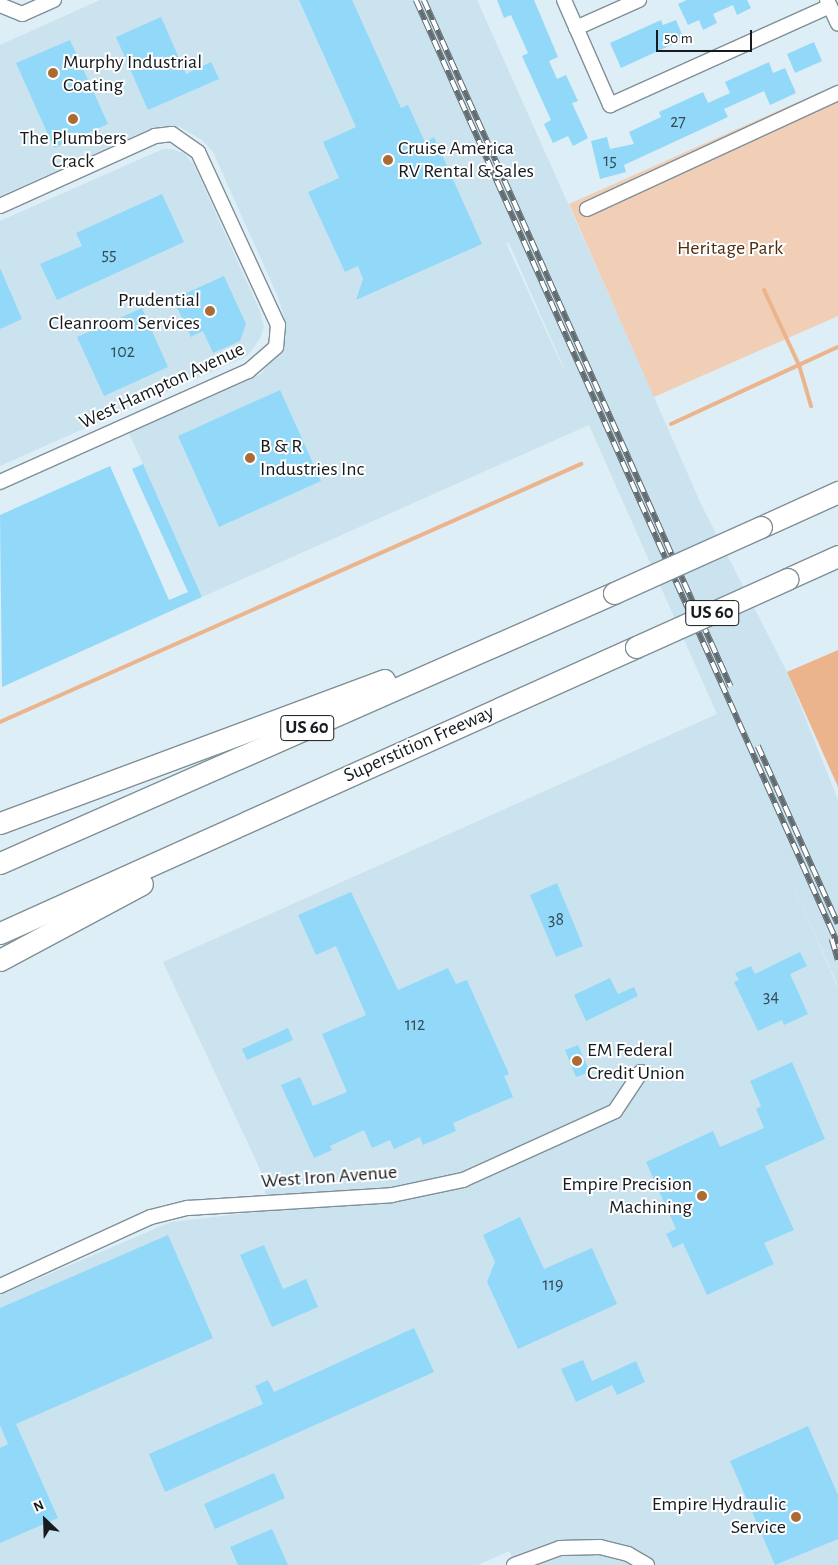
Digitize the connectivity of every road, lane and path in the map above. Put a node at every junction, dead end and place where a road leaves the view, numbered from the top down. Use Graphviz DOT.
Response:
graph roads {
  1 [pos="54,0"];
  2 [pos="564,0"];
  3 [pos="639,0"];
  4 [pos="0,5"];
  5 [pos="831,5"];
  6 [pos="838,24"];
  7 [pos="576,28"];
  8 [pos="838,93"];
  9 [pos="0,206"];
  10 [pos="587,209"];
  11 [pos="0,482"];
  12 [pos="838,492"];
  13 [pos="838,556"];
  14 [pos="614,593"];
  15 [pos="304,798"];
  16 [pos="0,823"];
  17 [pos="0,864"];
  18 [pos="0,933"];
  19 [pos="0,960"];
  20 [pos="641,1072"];
  21 [pos="0,1286"];
  22 [pos="514,1565"];
  23 [pos="647,1565"];
  1 -- 4 [label="street"];
  2 -- 7 [label="street"];
  3 -- 7 [label="street"];
  5 -- 6 [label="street"];
  5 -- 7 [label="street"];
  8 -- 10 [label="street"];
  9 -- 11 [label="street, West Hampton Avenue"];
  12 -- 14 [label="highway, US 60, bridge"];
  13 -- 15 [label="highway, Superstition Freeway / US 60, bridge"];
  14 -- 16 [label="highway"];
  14 -- 17 [label="highway, US 60"];
  15 -- 18 [label="highway, Superstition Freeway / US 60"];
  15 -- 19 [label="highway"];
  20 -- 21 [label="street, West Iron Avenue"];
  22 -- 23 [label="street"];
}
